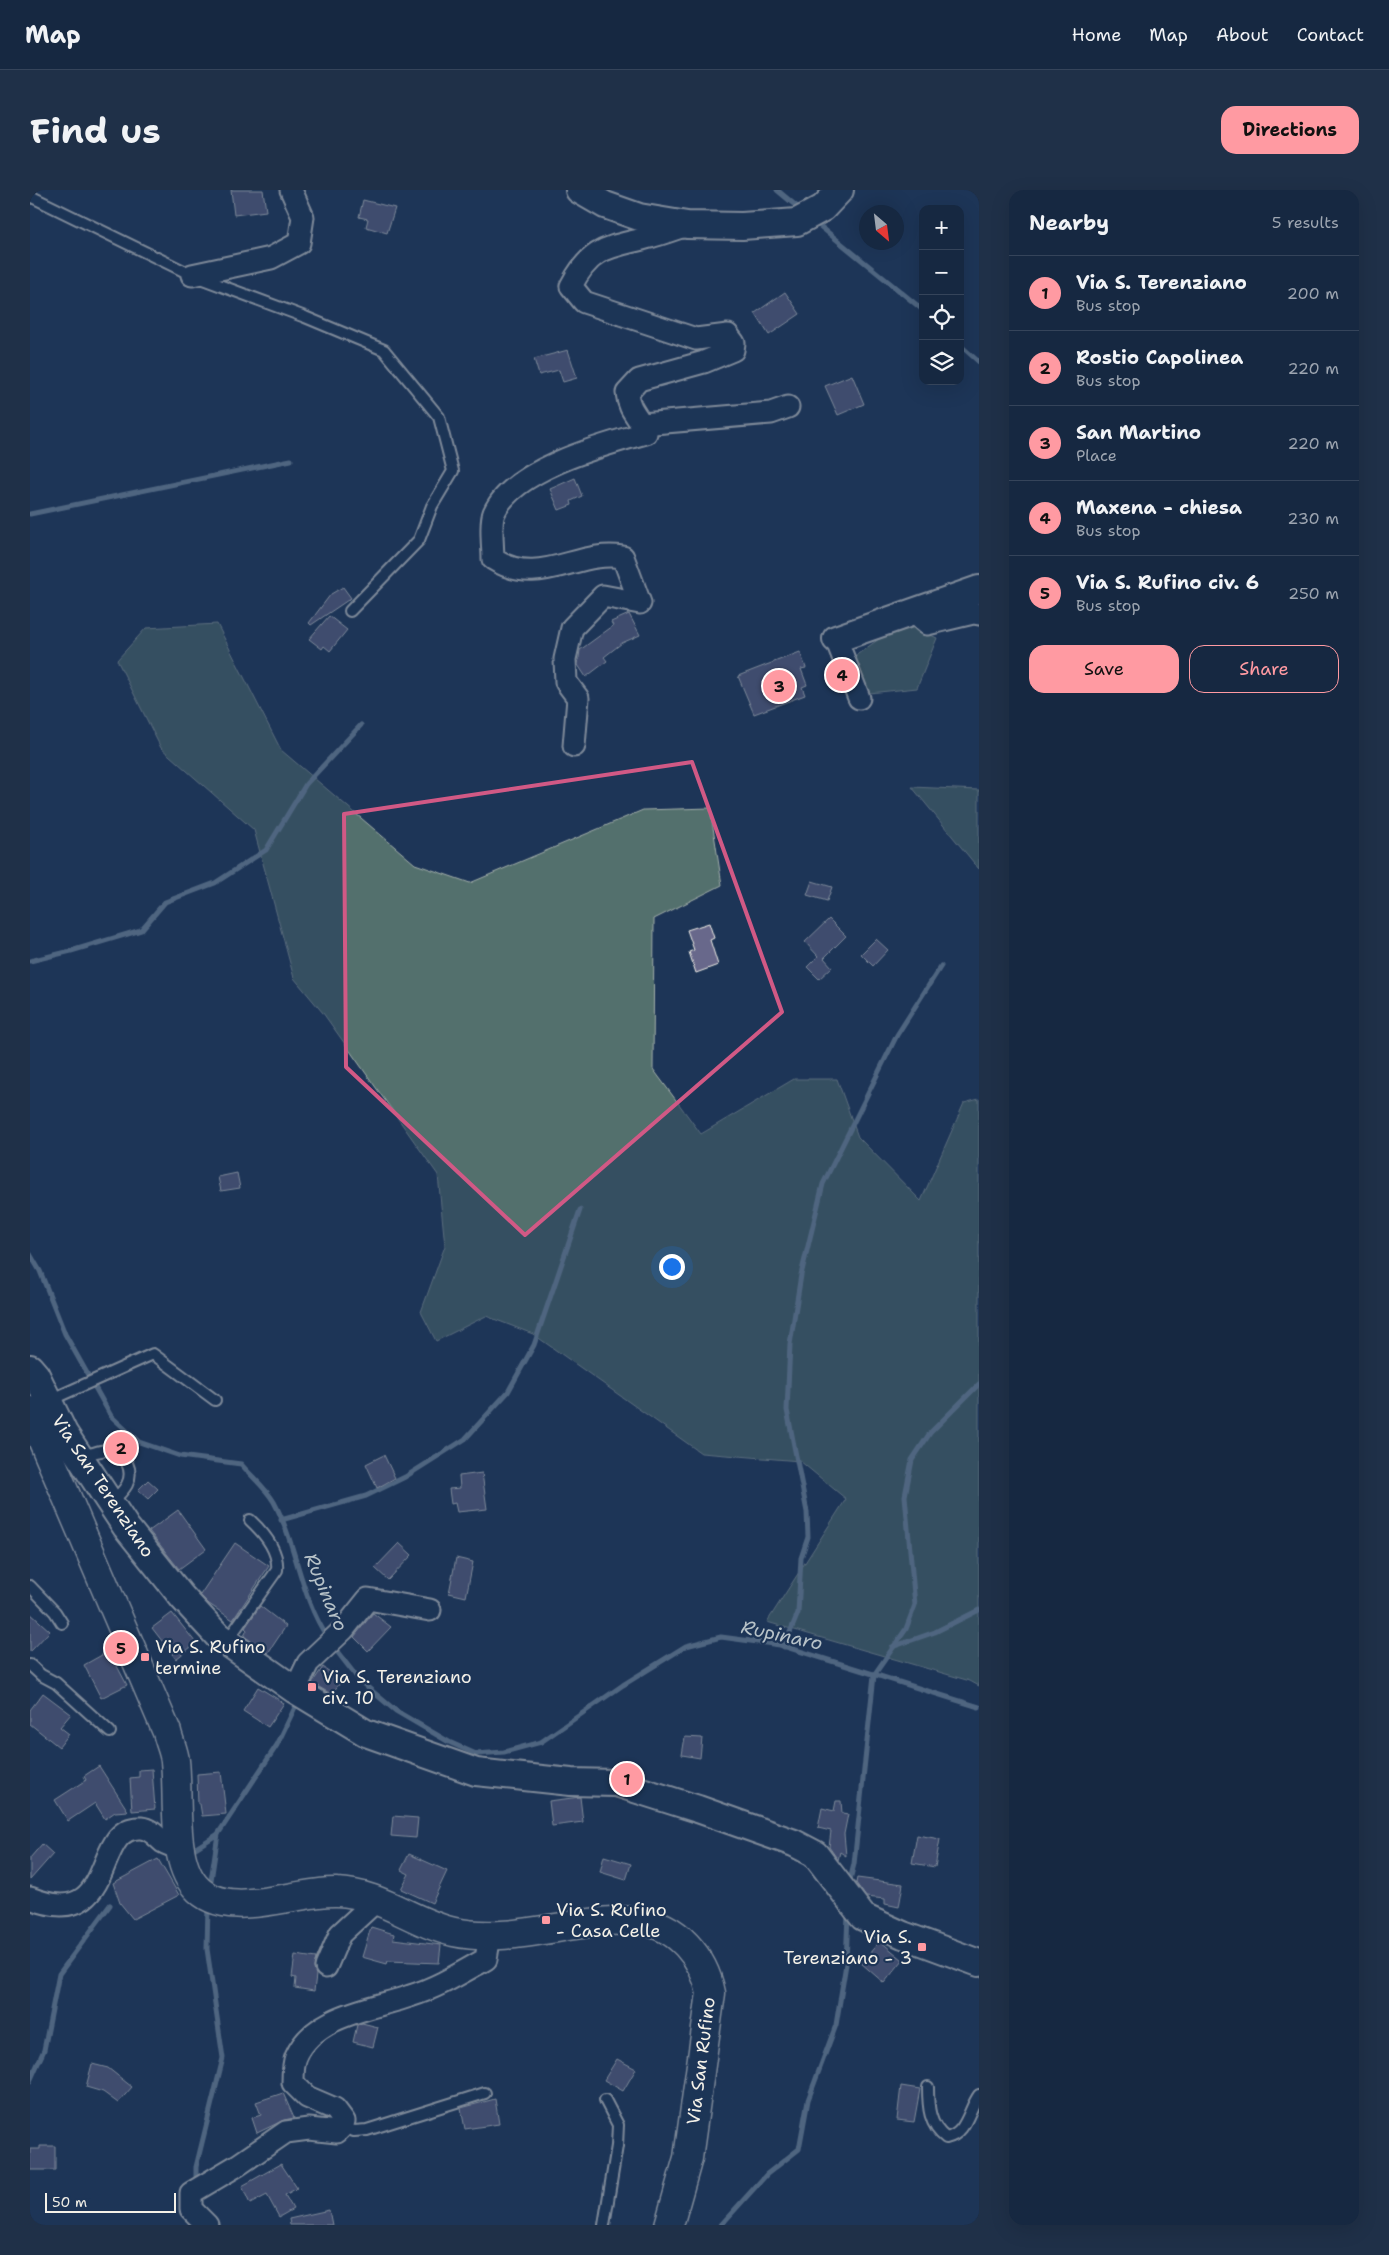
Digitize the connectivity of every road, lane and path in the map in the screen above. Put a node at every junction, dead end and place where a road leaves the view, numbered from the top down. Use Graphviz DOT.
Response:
graph roads {
  1 [pos="291,190"];
  2 [pos="579,190"];
  3 [pos="840,190"];
  4 [pos="30,196"];
  5 [pos="687,225"];
  6 [pos="192,275"];
  7 [pos="788,406"];
  8 [pos="642,424"];
  9 [pos="979,589"];
  10 [pos="350,611"];
  11 [pos="913,612"];
  12 [pos="979,614"];
  13 [pos="836,639"];
  14 [pos="859,698"];
  15 [pos="574,746"];
  16 [pos="30,1368"];
  17 [pos="214,1400"];
  18 [pos="39,1406"];
  19 [pos="79,1456"];
  20 [pos="111,1502"];
  21 [pos="250,1520"];
  22 [pos="30,1586"];
  23 [pos="430,1610"];
  24 [pos="62,1623"];
  25 [pos="226,1642"];
  26 [pos="30,1665"];
  27 [pos="295,1690"];
  28 [pos="110,1732"];
  29 [pos="181,1848"];
  30 [pos="30,1898"];
  31 [pos="377,1900"];
  32 [pos="490,1934"];
  33 [pos="979,1963"];
  34 [pos="326,1967"];
  35 [pos="928,2087"];
  36 [pos="485,2093"];
  37 [pos="979,2095"];
  38 [pos="605,2100"];
  39 [pos="342,2127"];
  40 [pos="207,2225"];
  41 [pos="604,2225"];
  42 [pos="669,2225"];
  1 -- 6 [label="street"];
  2 -- 5 [label="street"];
  3 -- 5 [label="street"];
  4 -- 6 [label="lane"];
  5 -- 8 [label="street"];
  6 -- 10 [label="lane"];
  7 -- 8 [label="street"];
  8 -- 15 [label="street"];
  9 -- 11 [label="street"];
  11 -- 12 [label="street"];
  11 -- 13 [label="street"];
  13 -- 14 [label="street"];
  16 -- 18 [label="street, Via San Terenziano"];
  17 -- 18 [label="lane"];
  18 -- 19 [label="street, Via San Terenziano"];
  18 -- 29 [label="main road"];
  19 -- 20 [label="street, Via San Terenziano"];
  19 -- 20 [label="lane"];
  20 -- 25 [label="street, Via San Terenziano"];
  21 -- 25 [label="lane"];
  22 -- 24 [label="lane"];
  23 -- 27 [label="street"];
  25 -- 27 [label="street, Via San Terenziano"];
  26 -- 28 [label="lane"];
  27 -- 33 [label="street, Via San Terenziano"];
  29 -- 30 [label="street"];
  29 -- 31 [label="main road, Via San Rufino"];
  31 -- 32 [label="main road, Via San Rufino"];
  31 -- 34 [label="street"];
  32 -- 39 [label="street"];
  32 -- 42 [label="main road, Via San Rufino"];
  35 -- 37 [label="lane"];
  36 -- 39 [label="lane"];
  38 -- 41 [label="lane"];
  39 -- 40 [label="street"];
}
